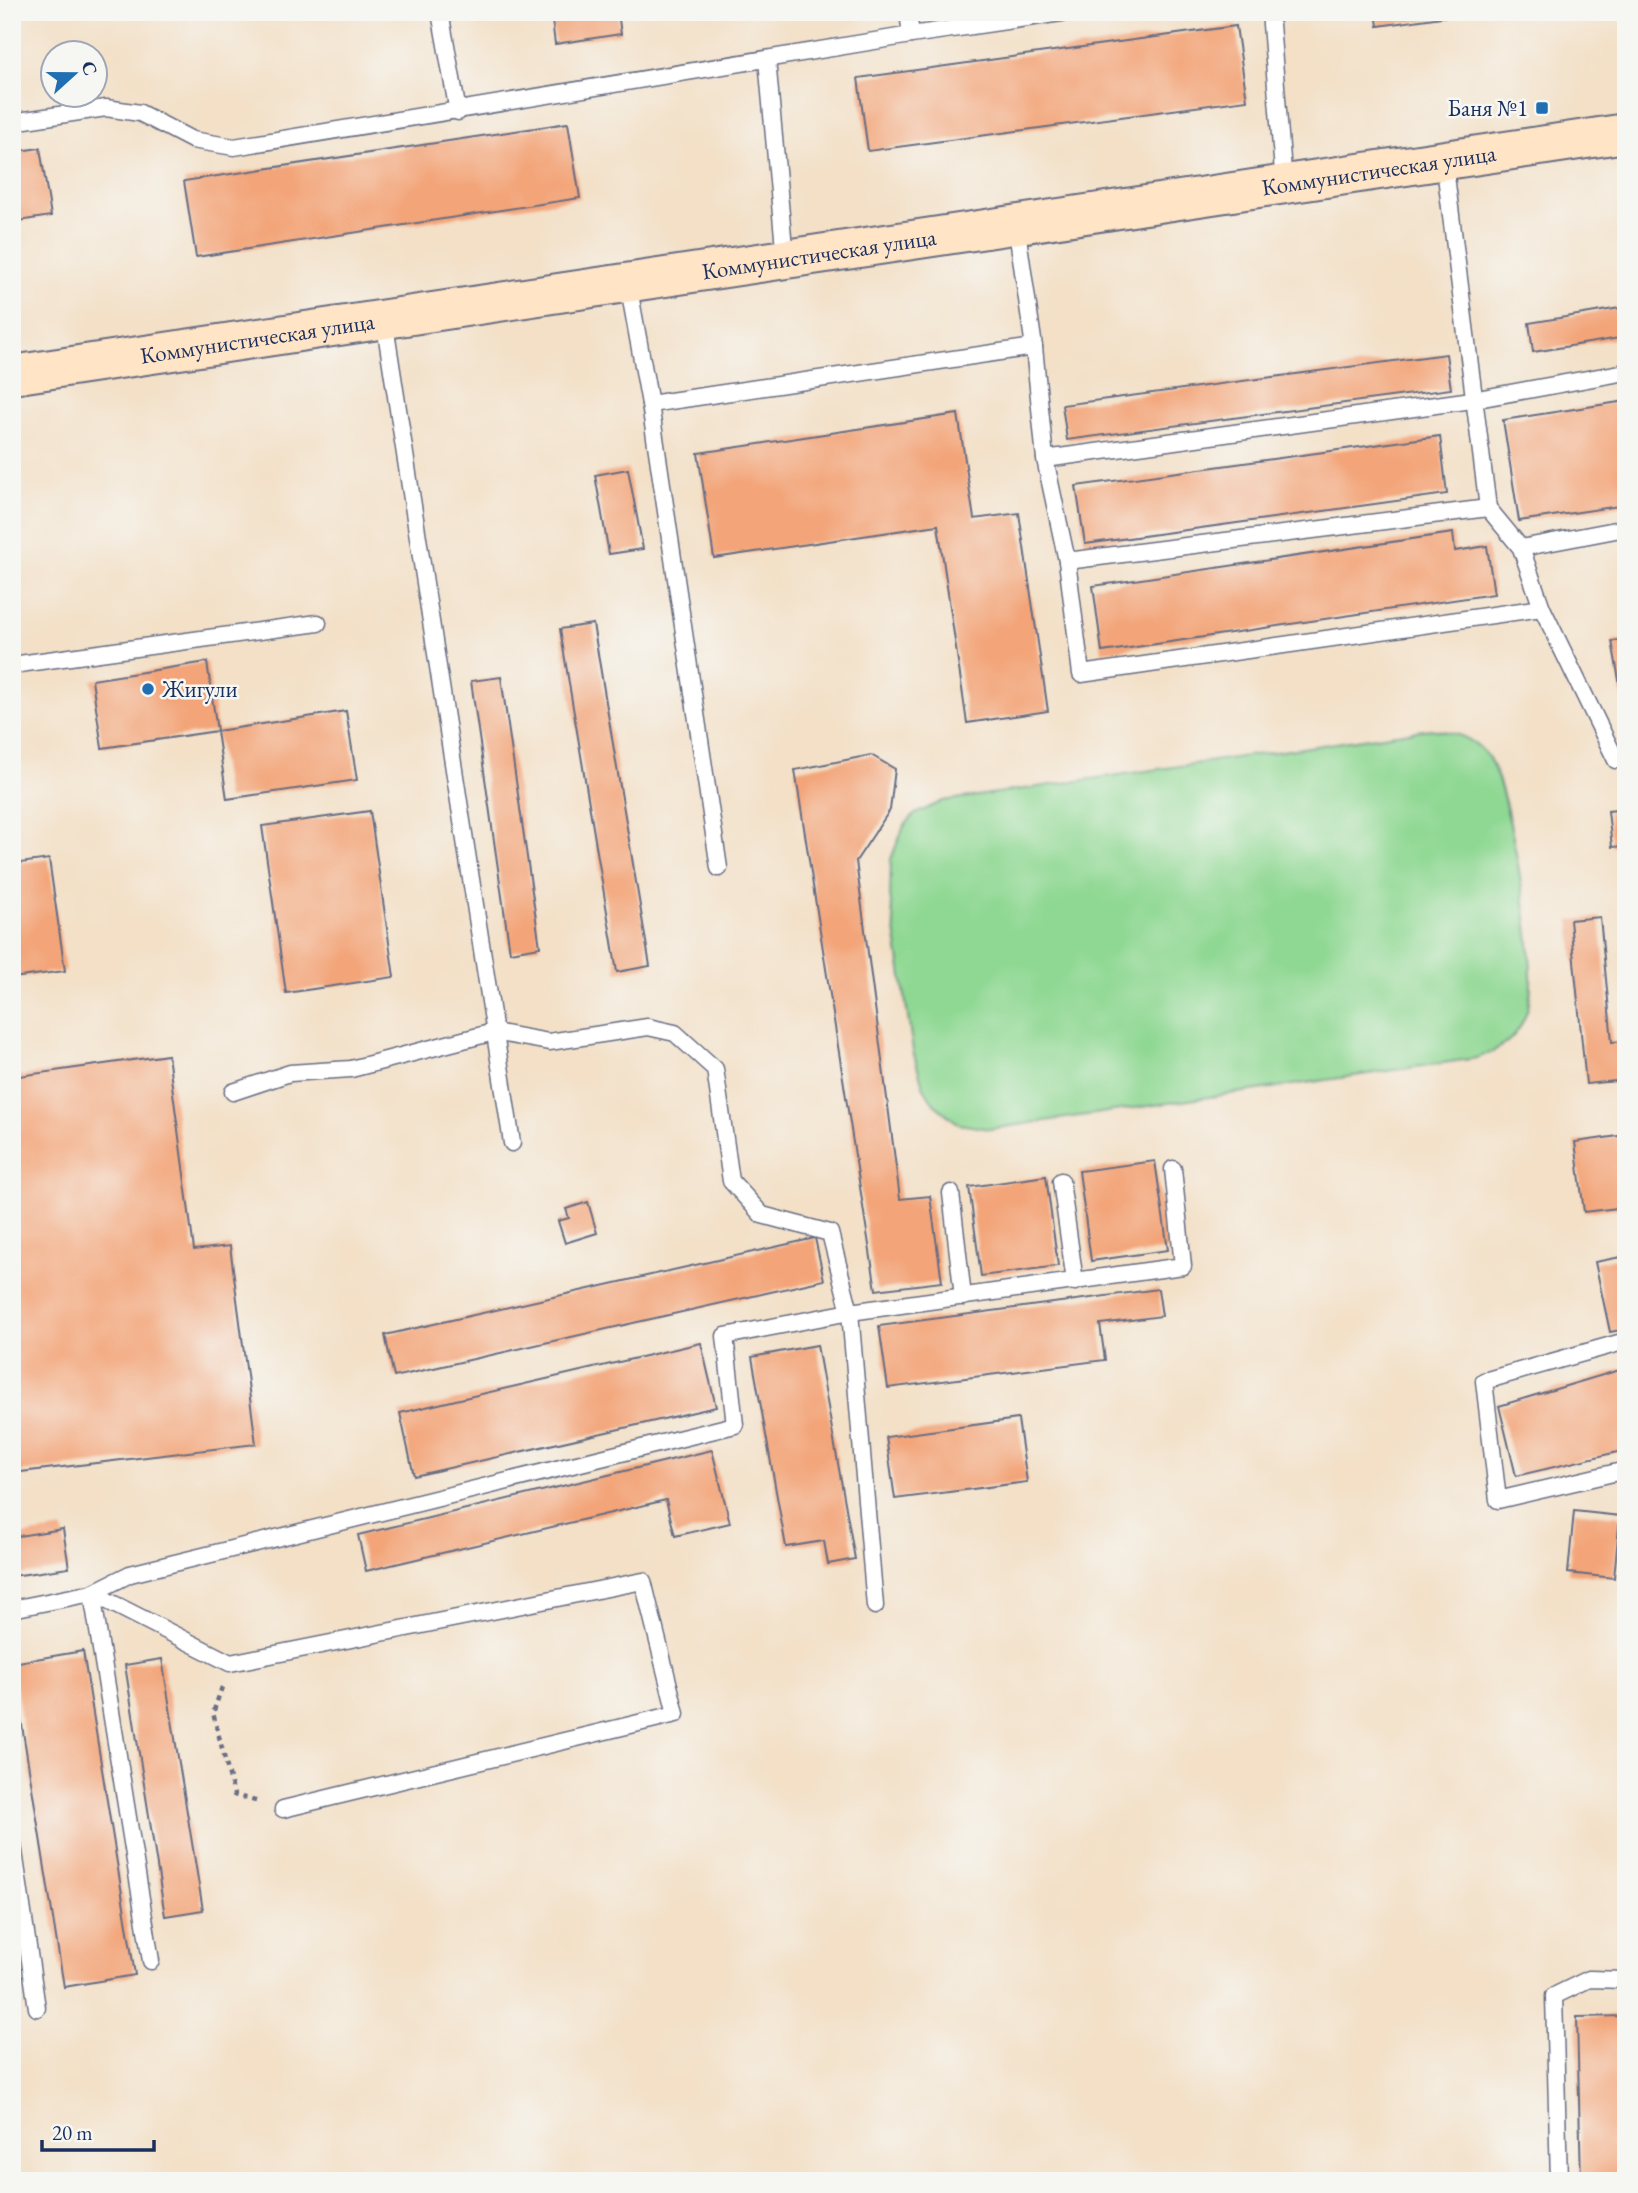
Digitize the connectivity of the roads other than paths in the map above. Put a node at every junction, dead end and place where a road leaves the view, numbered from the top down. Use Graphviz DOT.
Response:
graph roads {
  1 [pos="440,12"];
  2 [pos="908,12"];
  3 [pos="1068,12"];
  4 [pos="1270,12"];
  5 [pos="911,35"];
  6 [pos="767,59"];
  7 [pos="458,112"];
  8 [pos="12,122"];
  9 [pos="1626,133"];
  10 [pos="1444,160"];
  11 [pos="1284,184"];
  12 [pos="1016,225"];
  13 [pos="785,259"];
  14 [pos="628,283"];
  15 [pos="384,320"];
  16 [pos="1034,346"];
  17 [pos="1626,372"];
  18 [pos="12,375"];
  19 [pos="1472,400"];
  20 [pos="650,404"];
  21 [pos="1045,459"];
  22 [pos="1488,508"];
  23 [pos="1626,528"];
  24 [pos="1521,548"];
  25 [pos="1067,561"];
  26 [pos="1542,608"];
  27 [pos="318,623"];
  28 [pos="12,665"];
  29 [pos="1626,759"];
  30 [pos="719,868"];
  31 [pos="494,1032"];
  32 [pos="233,1092"];
  33 [pos="512,1143"];
  34 [pos="1174,1169"];
  35 [pos="1060,1181"];
  36 [pos="951,1193"];
  37 [pos="1075,1282"];
  38 [pos="963,1297"];
  39 [pos="850,1312"];
  40 [pos="1626,1341"];
  41 [pos="1626,1470"];
  42 [pos="92,1593"];
  43 [pos="875,1606"];
  44 [pos="12,1609"];
  45 [pos="283,1809"];
  46 [pos="12,1838"];
  47 [pos="151,1961"];
  48 [pos="1626,1980"];
  49 [pos="37,2008"];
  50 [pos="1559,2181"];
  1 -- 7 [label="lane"];
  2 -- 5 [label="lane"];
  3 -- 5 [label="lane"];
  4 -- 11 [label="lane"];
  5 -- 6 [label="lane"];
  6 -- 7 [label="lane"];
  6 -- 13 [label="lane"];
  7 -- 8 [label="lane"];
  9 -- 10 [label="street, Коммунистическая улица"];
  10 -- 11 [label="street, Коммунистическая улица"];
  10 -- 19 [label="lane"];
  11 -- 12 [label="street, Коммунистическая улица"];
  12 -- 13 [label="street, Коммунистическая улица"];
  12 -- 16 [label="lane"];
  13 -- 14 [label="street, Коммунистическая улица"];
  14 -- 15 [label="street, Коммунистическая улица"];
  14 -- 20 [label="lane"];
  15 -- 18 [label="street, Коммунистическая улица"];
  15 -- 31 [label="lane"];
  16 -- 20 [label="lane"];
  16 -- 21 [label="lane"];
  17 -- 19 [label="lane"];
  19 -- 21 [label="lane"];
  19 -- 22 [label="lane"];
  20 -- 30 [label="lane"];
  21 -- 25 [label="lane"];
  22 -- 24 [label="lane"];
  22 -- 25 [label="lane"];
  23 -- 24 [label="lane"];
  24 -- 26 [label="lane"];
  25 -- 26 [label="lane"];
  26 -- 29 [label="lane"];
  27 -- 28 [label="lane"];
  31 -- 32 [label="lane"];
  31 -- 33 [label="lane"];
  31 -- 39 [label="lane"];
  34 -- 37 [label="lane"];
  35 -- 37 [label="lane"];
  36 -- 38 [label="lane"];
  37 -- 38 [label="lane"];
  38 -- 39 [label="lane"];
  39 -- 42 [label="lane"];
  39 -- 43 [label="lane"];
  40 -- 41 [label="lane"];
  42 -- 44 [label="lane"];
  42 -- 45 [label="lane"];
  42 -- 47 [label="lane"];
  46 -- 49 [label="lane"];
  48 -- 50 [label="lane"];
}
